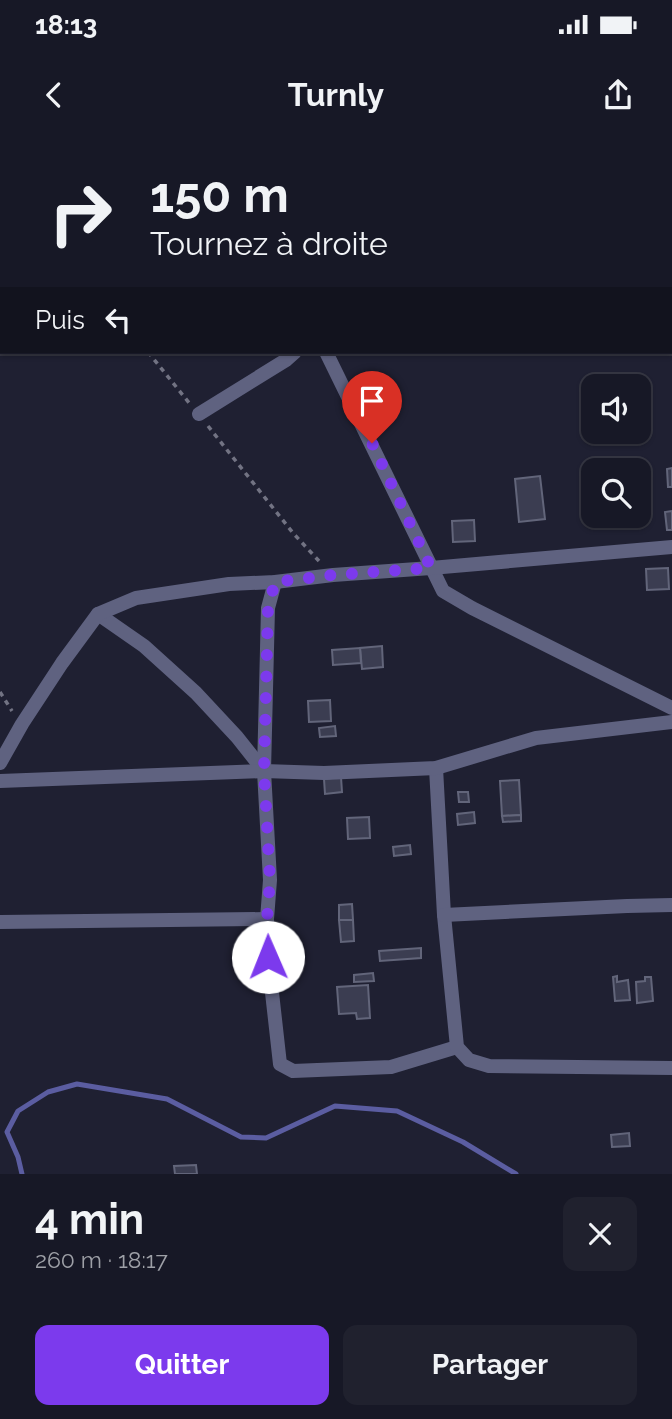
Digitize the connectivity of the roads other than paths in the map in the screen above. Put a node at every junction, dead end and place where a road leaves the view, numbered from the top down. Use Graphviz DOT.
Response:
graph roads {
  1 [pos="293,354"];
  2 [pos="327,354"];
  3 [pos="199,414"];
  4 [pos="672,547"];
  5 [pos="431,568"];
  6 [pos="275,582"];
  7 [pos="98,614"];
  8 [pos="672,708"];
  9 [pos="672,722"];
  10 [pos="0,763"];
  11 [pos="436,768"];
  12 [pos="264,771"];
  13 [pos="0,781"];
  14 [pos="672,905"];
  15 [pos="444,915"];
  16 [pos="267,919"];
  17 [pos="0,922"];
  18 [pos="457,1047"];
  19 [pos="672,1068"];
  1 -- 3 [label="street"];
  2 -- 5 [label="street"];
  4 -- 5 [label="street"];
  5 -- 6 [label="street"];
  5 -- 8 [label="street"];
  6 -- 7 [label="street"];
  6 -- 12 [label="street"];
  7 -- 10 [label="street"];
  7 -- 12 [label="street"];
  9 -- 11 [label="street"];
  11 -- 12 [label="street"];
  11 -- 15 [label="street"];
  12 -- 13 [label="street"];
  12 -- 16 [label="street"];
  14 -- 15 [label="street"];
  15 -- 18 [label="street"];
  16 -- 17 [label="street"];
  16 -- 18 [label="street"];
  18 -- 19 [label="street"];
}
